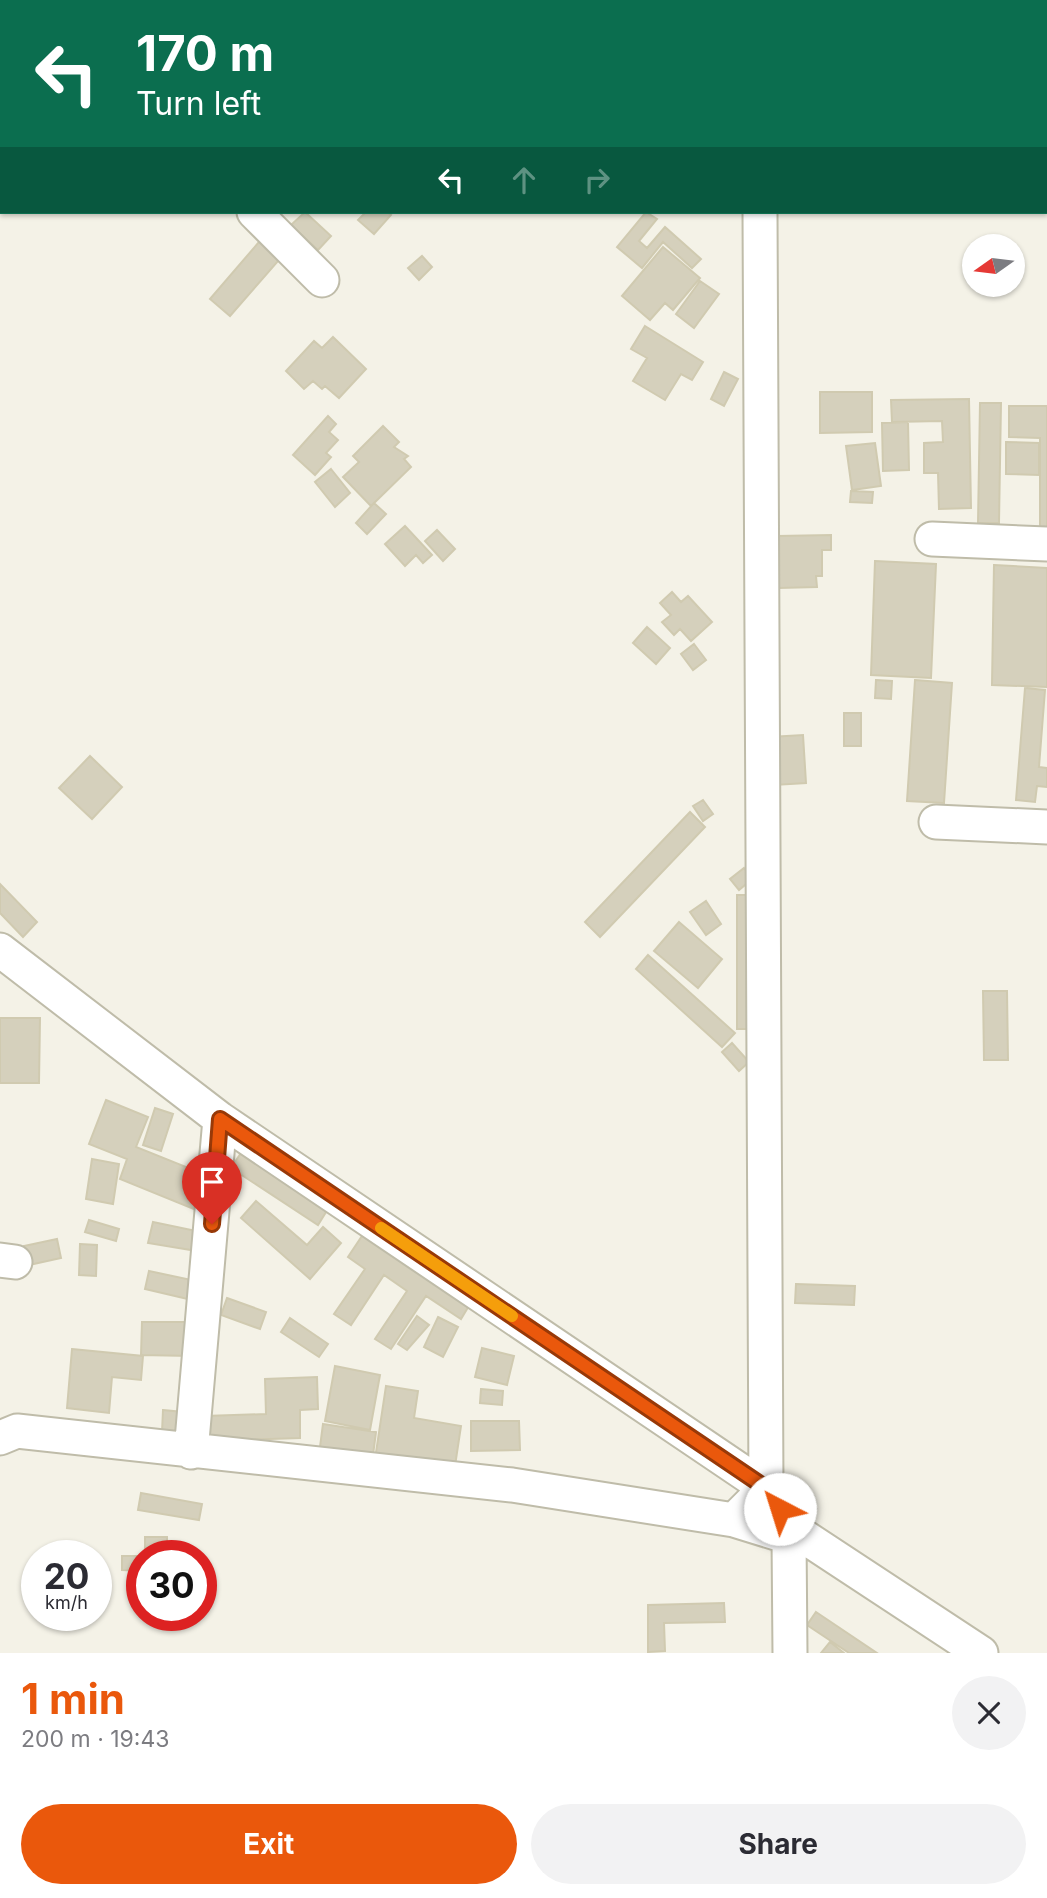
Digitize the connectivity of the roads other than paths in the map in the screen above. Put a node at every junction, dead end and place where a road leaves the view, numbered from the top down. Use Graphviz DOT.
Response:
graph roads {
  1 [pos="256,214"];
  2 [pos="760,214"];
  3 [pos="322,280"];
  4 [pos="932,539"];
  5 [pos="1047,544"];
  6 [pos="936,822"];
  7 [pos="1047,827"];
  8 [pos="9,962"];
  9 [pos="220,1119"];
  10 [pos="0,1438"];
  11 [pos="191,1452"];
  12 [pos="766,1488"];
  13 [pos="734,1520"];
  14 [pos="792,1534"];
  15 [pos="790,1653"];
  16 [pos="981,1653"];
  1 -- 3 [label="street"];
  2 -- 12 [label="street"];
  4 -- 5 [label="street"];
  6 -- 7 [label="street"];
  8 -- 9 [label="street"];
  9 -- 11 [label="street"];
  9 -- 12 [label="street"];
  10 -- 11 [label="street"];
  11 -- 13 [label="street"];
  12 -- 13 [label="street"];
  12 -- 14 [label="street"];
  13 -- 14 [label="street"];
  14 -- 15 [label="street"];
  14 -- 16 [label="street"];
}
